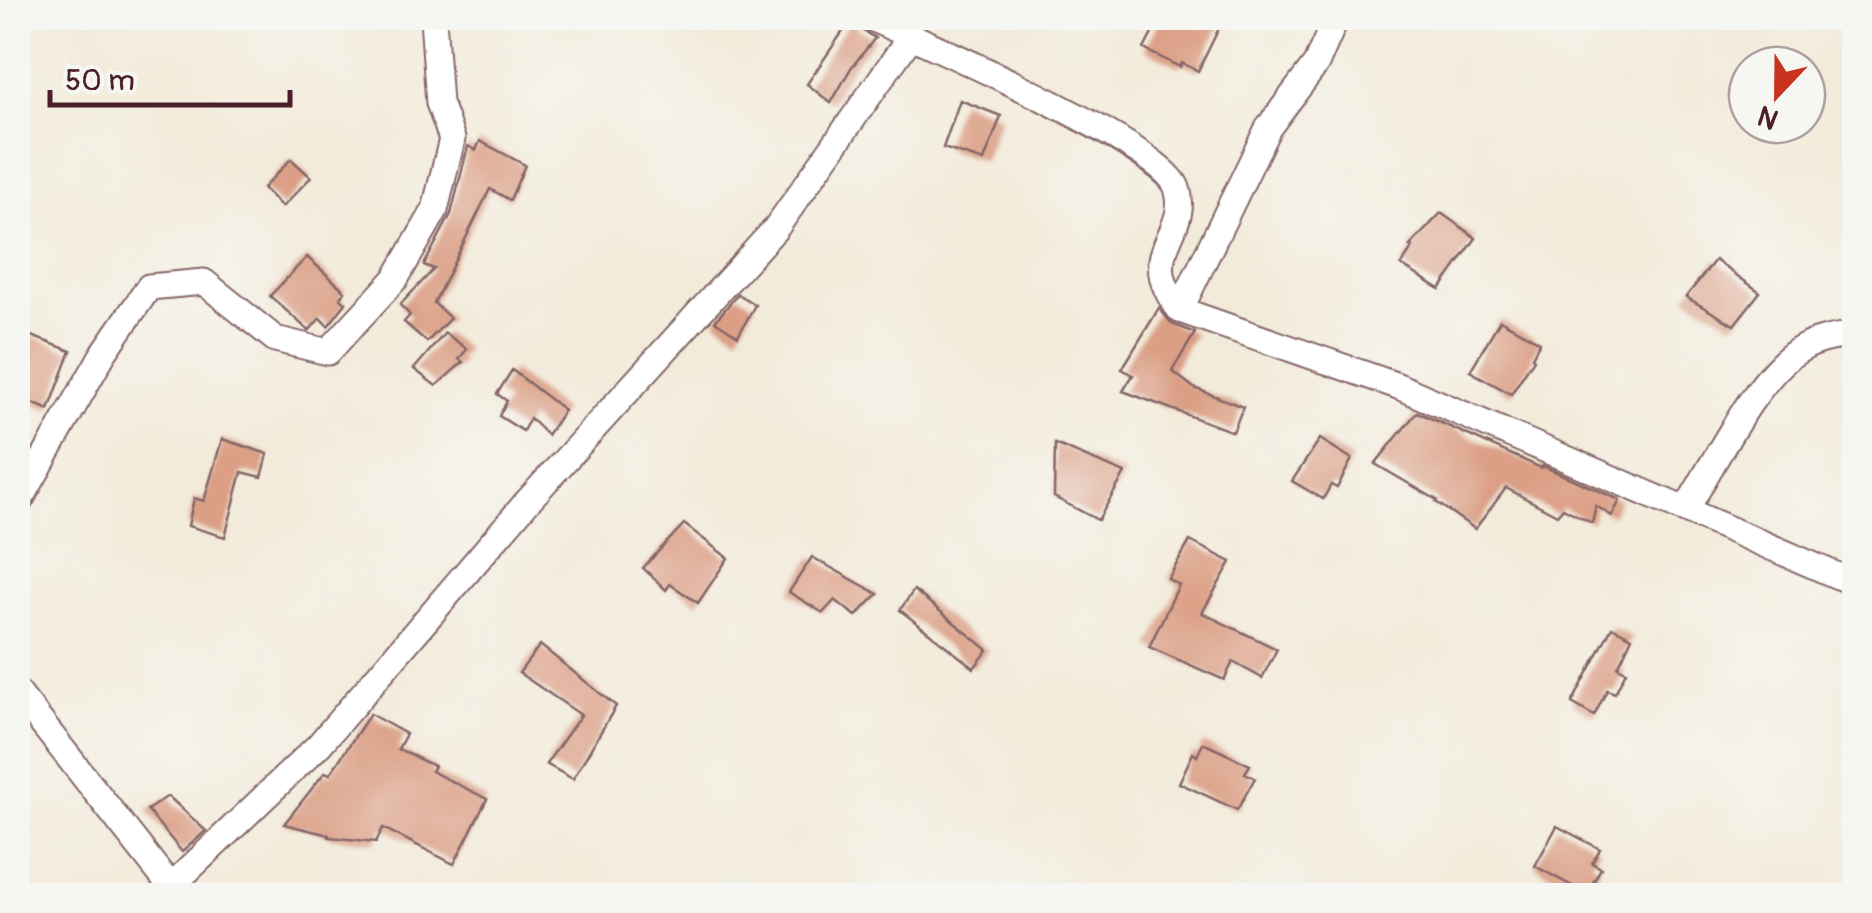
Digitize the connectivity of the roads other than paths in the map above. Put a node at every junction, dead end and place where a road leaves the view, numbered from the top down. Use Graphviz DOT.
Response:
graph roads {
  1 [pos="433,18"];
  2 [pos="871,18"];
  3 [pos="1336,18"];
  4 [pos="911,36"];
  5 [pos="1180,310"];
  6 [pos="1854,334"];
  7 [pos="18,504"];
  8 [pos="1686,509"];
  9 [pos="1854,583"];
  10 [pos="18,693"];
  11 [pos="171,893"];
  1 -- 7 [label="street"];
  2 -- 4 [label="street"];
  3 -- 5 [label="street"];
  4 -- 5 [label="street"];
  4 -- 11 [label="street"];
  5 -- 8 [label="street"];
  6 -- 8 [label="street"];
  8 -- 9 [label="street"];
  10 -- 11 [label="street"];
}
